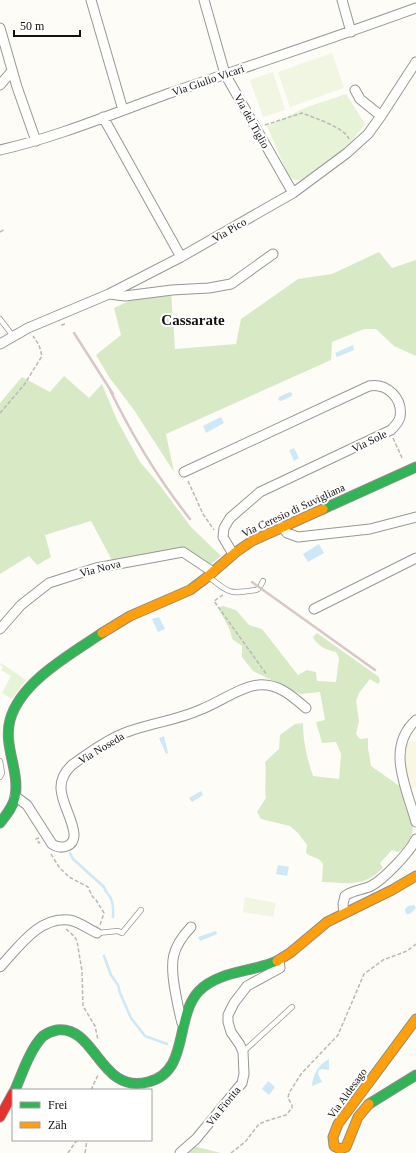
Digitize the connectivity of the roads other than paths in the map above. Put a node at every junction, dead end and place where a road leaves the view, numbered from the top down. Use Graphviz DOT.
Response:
graph roads {
  1 [pos="91,0"];
  2 [pos="204,0"];
  3 [pos="342,0"];
  4 [pos="416,8"];
  5 [pos="0,28"];
  6 [pos="351,32"];
  7 [pos="416,62"];
  8 [pos="12,71"];
  9 [pos="225,74"];
  10 [pos="0,85"];
  11 [pos="356,90"];
  12 [pos="123,110"];
  13 [pos="381,116"];
  14 [pos="103,117"];
  15 [pos="36,140"];
  16 [pos="0,150"];
  17 [pos="293,193"];
  18 [pos="273,254"];
  19 [pos="181,257"];
  20 [pos="109,294"];
  21 [pos="0,319"];
  22 [pos="13,336"];
  23 [pos="0,344"];
  24 [pos="412,468"];
  25 [pos="184,472"];
  26 [pos="416,517"];
  27 [pos="282,527"];
  28 [pos="233,554"];
  29 [pos="416,558"];
  30 [pos="211,574"];
  31 [pos="261,585"];
  32 [pos="314,609"];
  33 [pos="0,629"];
  34 [pos="306,708"];
  35 [pos="416,720"];
  36 [pos="0,761"];
  37 [pos="0,777"];
  38 [pos="15,796"];
  39 [pos="416,822"];
  40 [pos="0,824"];
  41 [pos="416,839"];
  42 [pos="416,876"];
  43 [pos="141,910"];
  44 [pos="344,913"];
  45 [pos="191,927"];
  46 [pos="96,933"];
  47 [pos="279,960"];
  48 [pos="0,967"];
  49 [pos="292,1007"];
  50 [pos="416,1019"];
  51 [pos="182,1023"];
  52 [pos="243,1052"];
  53 [pos="416,1075"];
  54 [pos="16,1089"];
  55 [pos="12,1095"];
  56 [pos="0,1117"];
  57 [pos="180,1153"];
  1 -- 12 [label="street"];
  2 -- 9 [label="street, Via del Tiglio"];
  3 -- 6 [label="street"];
  4 -- 6 [label="street, Via Giulio Vicari"];
  5 -- 8 [label="street"];
  6 -- 9 [label="street, Via Giulio Vicari"];
  7 -- 13 [label="street, Via Pico"];
  8 -- 10 [label="street"];
  8 -- 15 [label="street"];
  9 -- 12 [label="street, Via Giulio Vicari"];
  9 -- 17 [label="street, Via del Tiglio"];
  11 -- 13 [label="street"];
  12 -- 14 [label="street, Via Giulio Vicari"];
  13 -- 17 [label="street, Via Pico"];
  14 -- 15 [label="street, Via Giulio Vicari"];
  14 -- 19 [label="street"];
  15 -- 16 [label="street, Via Giulio Vicari"];
  17 -- 19 [label="street, Via Pico"];
  18 -- 20 [label="street"];
  19 -- 20 [label="street, Via Pico"];
  20 -- 22 [label="street, Via Pico"];
  21 -- 22 [label="lane"];
  22 -- 23 [label="street, Via Pico"];
  24 -- 27 [label="street, Via Ceresio di Suvigliana"];
  25 -- 28 [label="street, Via Sole"];
  26 -- 27 [label="street"];
  27 -- 28 [label="street, Via Ceresio di Suvigliana"];
  28 -- 30 [label="street, Via Ceresio di Suvigliana"];
  29 -- 32 [label="street"];
  30 -- 31 [label="lane"];
  30 -- 33 [label="street, Via Nova"];
  30 -- 38 [label="street, Via Ceresio di Suvigliana"];
  34 -- 38 [label="street, Via Noseda"];
  35 -- 39 [label="street"];
  36 -- 37 [label="lane"];
  38 -- 40 [label="street, Via Ceresio di Suvigliana"];
  41 -- 44 [label="street"];
  42 -- 44 [label="street"];
  43 -- 46 [label="lane"];
  44 -- 47 [label="street"];
  45 -- 51 [label="street"];
  46 -- 48 [label="street"];
  47 -- 51 [label="street"];
  47 -- 52 [label="street, Via Fiorita"];
  49 -- 52 [label="lane"];
  50 -- 53 [label="street, Via Aldesago"];
  51 -- 54 [label="street"];
  52 -- 57 [label="street, Via Fiorita"];
  55 -- 56 [label="street"];
}
